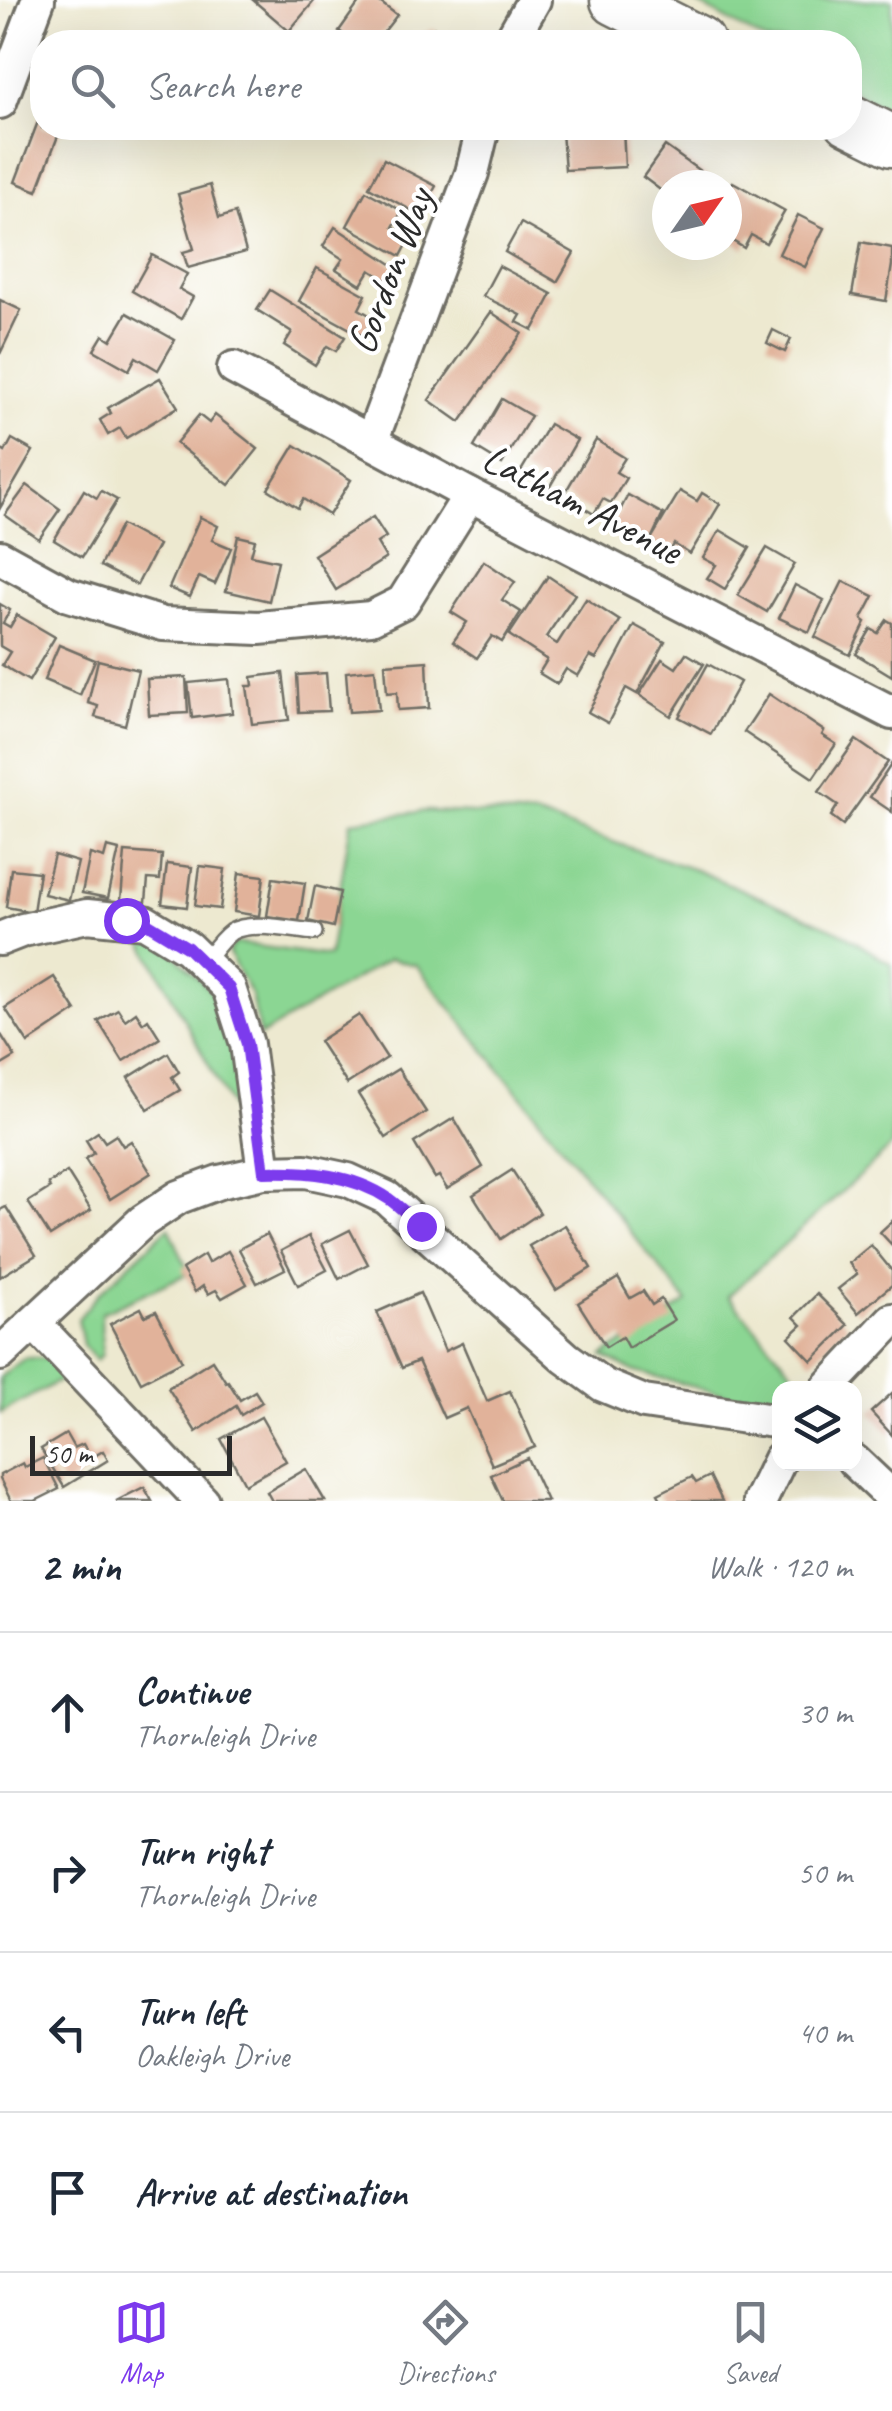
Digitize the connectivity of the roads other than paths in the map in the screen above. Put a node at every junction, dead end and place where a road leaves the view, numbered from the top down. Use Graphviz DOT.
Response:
graph roads {
  1 [pos="38,0"];
  2 [pos="534,0"];
  3 [pos="616,0"];
  4 [pos="517,30"];
  5 [pos="675,30"];
  6 [pos="0,102"];
  7 [pos="862,126"];
  8 [pos="480,140"];
  9 [pos="892,141"];
  10 [pos="234,368"];
  11 [pos="371,442"];
  12 [pos="470,494"];
  13 [pos="0,557"];
  14 [pos="892,713"];
  15 [pos="314,932"];
  16 [pos="0,939"];
  17 [pos="204,963"];
  18 [pos="264,1172"];
  19 [pos="892,1320"];
  20 [pos="34,1323"];
  21 [pos="0,1354"];
  22 [pos="835,1381"];
  23 [pos="772,1421"];
  24 [pos="862,1469"];
  25 [pos="774,1471"];
  26 [pos="892,1498"];
  27 [pos="202,1501"];
  28 [pos="760,1501"];
  1 -- 6 [label="street"];
  2 -- 4 [label="street"];
  3 -- 5 [label="main road"];
  7 -- 9 [label="main road"];
  8 -- 11 [label="street, Gordon Way"];
  10 -- 11 [label="street, Latham Avenue"];
  11 -- 12 [label="street, Latham Avenue"];
  12 -- 13 [label="street"];
  12 -- 14 [label="street, Latham Avenue"];
  15 -- 17 [label="lane"];
  16 -- 17 [label="street"];
  17 -- 18 [label="street"];
  18 -- 20 [label="street"];
  18 -- 23 [label="street"];
  19 -- 22 [label="street"];
  20 -- 21 [label="street"];
  20 -- 27 [label="street"];
  24 -- 26 [label="street"];
  25 -- 28 [label="street"];
}
